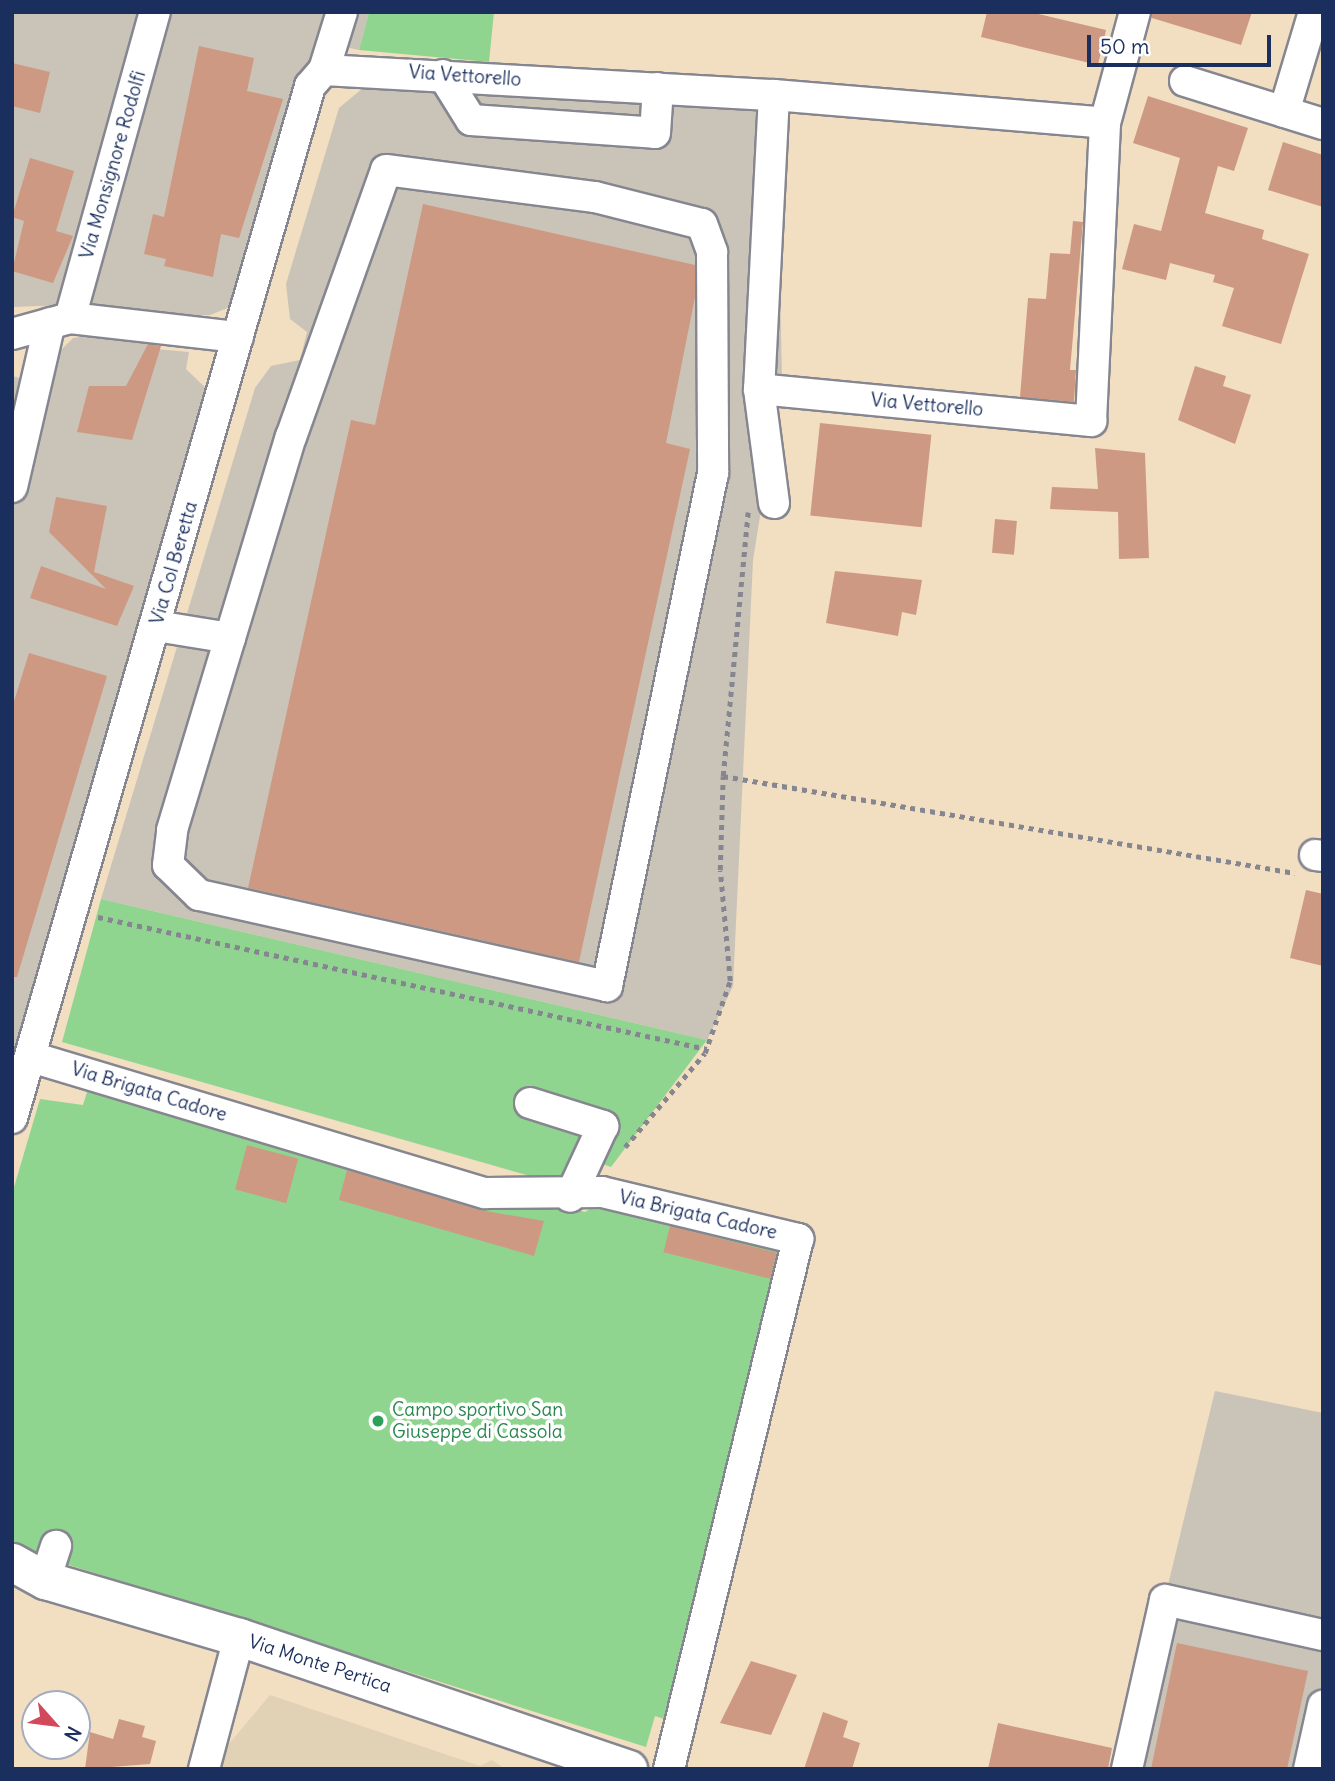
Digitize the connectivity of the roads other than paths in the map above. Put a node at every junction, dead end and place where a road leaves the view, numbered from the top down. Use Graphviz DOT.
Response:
graph roads {
  1 [pos="156,12"];
  2 [pos="342,12"];
  3 [pos="1135,12"];
  4 [pos="1314,12"];
  5 [pos="324,70"];
  6 [pos="443,75"];
  7 [pos="1185,81"];
  8 [pos="658,88"];
  9 [pos="774,95"];
  10 [pos="1284,112"];
  11 [pos="1105,123"];
  12 [pos="1323,124"];
  13 [pos="60,321"];
  14 [pos="12,334"];
  15 [pos="238,337"];
  16 [pos="759,389"];
  17 [pos="12,487"];
  18 [pos="774,503"];
  19 [pos="156,626"];
  20 [pos="230,638"];
  21 [pos="31,1057"];
  22 [pos="530,1103"];
  23 [pos="12,1118"];
  24 [pos="570,1197"];
  25 [pos="12,1562"];
  26 [pos="1323,1635"];
  27 [pos="239,1637"];
  28 [pos="1322,1712"];
  29 [pos="204,1769"];
  30 [pos="628,1769"];
  31 [pos="669,1769"];
  32 [pos="1127,1769"];
  33 [pos="1309,1769"];
  1 -- 13 [label="street, Via Monsignore Rodolfi"];
  2 -- 5 [label="street, Via Col Beretta"];
  3 -- 11 [label="street, Via Vettorello"];
  4 -- 10 [label="street"];
  5 -- 6 [label="street, Via Vettorello"];
  5 -- 15 [label="street, Via Col Beretta"];
  6 -- 8 [label="street, Via Vettorello"];
  6 -- 8 [label="street"];
  7 -- 10 [label="street"];
  8 -- 9 [label="street, Via Vettorello"];
  9 -- 11 [label="street, Via Vettorello"];
  9 -- 16 [label="street"];
  10 -- 12 [label="street"];
  11 -- 16 [label="street, Via Vettorello"];
  13 -- 14 [label="street"];
  13 -- 15 [label="street"];
  13 -- 17 [label="street, Via Monsignore Rodolfi"];
  15 -- 19 [label="street, Via Col Beretta"];
  16 -- 18 [label="street"];
  19 -- 20 [label="street"];
  19 -- 21 [label="street, Via Col Beretta"];
  20 -- 20 [label="street"];
  21 -- 23 [label="street, Via Col Beretta"];
  21 -- 24 [label="street, Via Brigata Cadore"];
  22 -- 24 [label="street"];
  24 -- 31 [label="street, Via Brigata Cadore"];
  25 -- 27 [label="main road, Via Monte Pertica"];
  26 -- 32 [label="street"];
  27 -- 29 [label="street"];
  27 -- 30 [label="main road, Via Monte Pertica"];
  28 -- 33 [label="street"];
}
